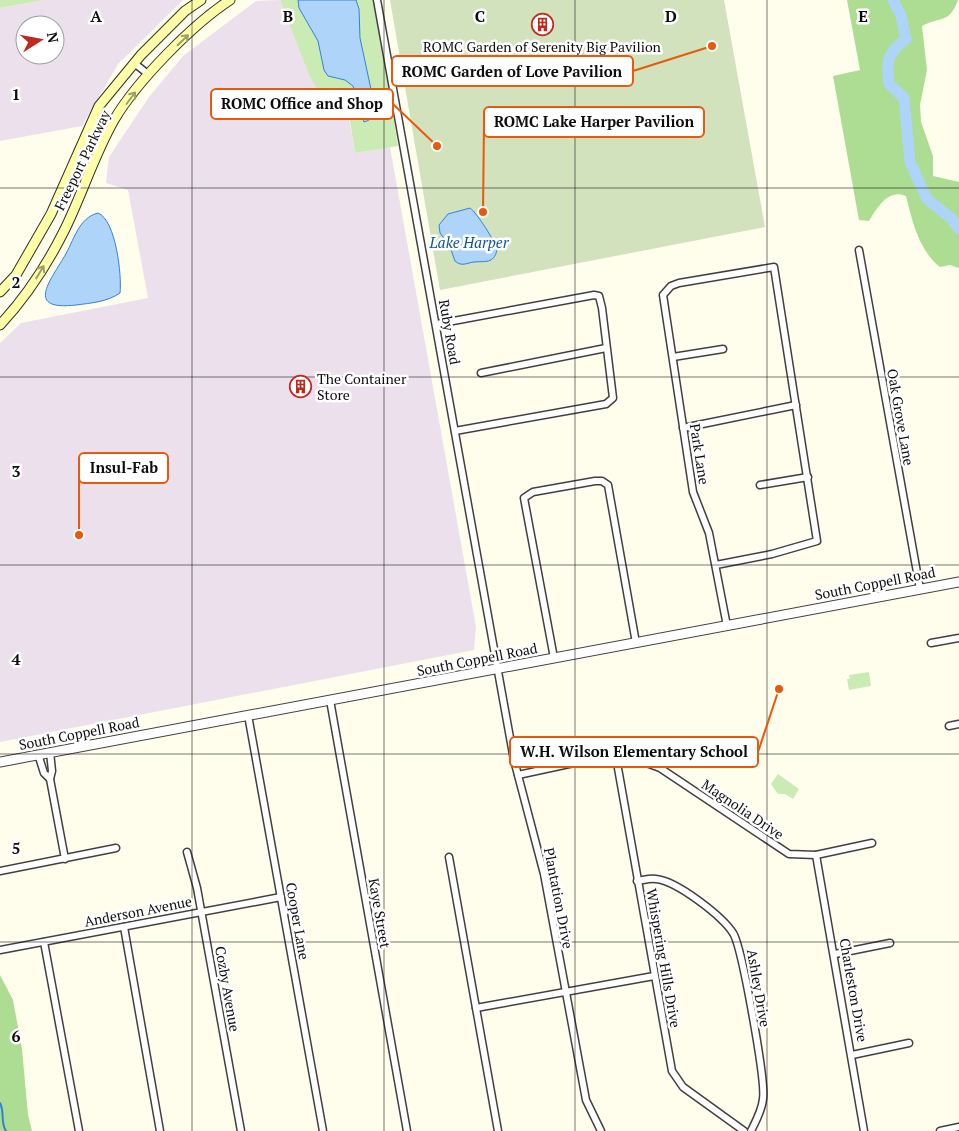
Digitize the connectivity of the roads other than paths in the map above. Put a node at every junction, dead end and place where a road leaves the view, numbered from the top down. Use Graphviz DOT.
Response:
graph roads {
  1 [pos="202,0"];
  2 [pos="230,0"];
  3 [pos="377,0"];
  4 [pos="134,63"];
  5 [pos="148,74"];
  6 [pos="64,184"];
  7 [pos="82,188"];
  8 [pos="859,250"];
  9 [pos="0,292"];
  10 [pos="0,324"];
  11 [pos="437,324"];
  12 [pos="606,348"];
  13 [pos="723,349"];
  14 [pos="673,357"];
  15 [pos="481,373"];
  16 [pos="796,406"];
  17 [pos="683,428"];
  18 [pos="455,431"];
  19 [pos="808,477"];
  20 [pos="760,485"];
  21 [pos="716,565"];
  22 [pos="959,582"];
  23 [pos="920,589"];
  24 [pos="727,626"];
  25 [pos="959,638"];
  26 [pos="636,643"];
  27 [pos="931,643"];
  28 [pos="554,658"];
  29 [pos="499,669"];
  30 [pos="330,700"];
  31 [pos="248,715"];
  32 [pos="959,724"];
  33 [pos="949,726"];
  34 [pos="50,752"];
  35 [pos="38,754"];
  36 [pos="616,756"];
  37 [pos="0,762"];
  38 [pos="518,775"];
  39 [pos="50,779"];
  40 [pos="872,843"];
  41 [pos="116,848"];
  42 [pos="187,852"];
  43 [pos="816,855"];
  44 [pos="449,857"];
  45 [pos="65,859"];
  46 [pos="0,871"];
  47 [pos="637,881"];
  48 [pos="281,897"];
  49 [pos="202,911"];
  50 [pos="124,927"];
  51 [pos="44,942"];
  52 [pos="890,943"];
  53 [pos="0,950"];
  54 [pos="835,954"];
  55 [pos="654,976"];
  56 [pos="566,992"];
  57 [pos="476,1008"];
  58 [pos="910,1043"];
  59 [pos="852,1055"];
  60 [pos="959,1127"];
  61 [pos="79,1131"];
  62 [pos="160,1131"];
  63 [pos="241,1131"];
  64 [pos="323,1131"];
  65 [pos="406,1131"];
  66 [pos="498,1131"];
  67 [pos="601,1131"];
  68 [pos="744,1131"];
  69 [pos="751,1131"];
  70 [pos="864,1131"];
  71 [pos="940,1131"];
  1 -- 4 [label="main road, Freeport Parkway"];
  5 -- 2 [label="main road, Freeport Parkway, one-way"];
  3 -- 11 [label="street, Ruby Road"];
  4 -- 5 [label="street"];
  4 -- 6 [label="main road, Freeport Parkway"];
  7 -- 5 [label="main road, Freeport Parkway, one-way"];
  6 -- 7 [label="street"];
  6 -- 9 [label="main road, Freeport Parkway"];
  10 -- 7 [label="main road, Freeport Parkway, one-way"];
  8 -- 23 [label="street, Oak Grove Lane"];
  11 -- 12 [label="street"];
  11 -- 18 [label="street, Ruby Road"];
  12 -- 15 [label="street"];
  12 -- 18 [label="street"];
  13 -- 14 [label="street"];
  14 -- 16 [label="street, Park Lane"];
  14 -- 17 [label="street, Park Lane"];
  16 -- 17 [label="street"];
  16 -- 19 [label="street"];
  17 -- 21 [label="street, Park Lane"];
  18 -- 29 [label="street, Ruby Road"];
  19 -- 20 [label="street"];
  19 -- 21 [label="street"];
  21 -- 24 [label="street, Park Lane"];
  22 -- 23 [label="street, South Coppell Road"];
  23 -- 24 [label="street, South Coppell Road"];
  24 -- 26 [label="street, South Coppell Road"];
  25 -- 27 [label="street"];
  26 -- 28 [label="street, South Coppell Road"];
  26 -- 28 [label="street"];
  28 -- 29 [label="street, South Coppell Road"];
  29 -- 30 [label="street, South Coppell Road"];
  29 -- 38 [label="street, Plantation Drive"];
  30 -- 31 [label="street, South Coppell Road"];
  30 -- 65 [label="street, Kaye Street"];
  31 -- 34 [label="street, South Coppell Road"];
  31 -- 48 [label="street, Cooper Lane"];
  32 -- 33 [label="street"];
  34 -- 35 [label="street, South Coppell Road"];
  34 -- 39 [label="street"];
  35 -- 37 [label="street, South Coppell Road"];
  35 -- 39 [label="street"];
  36 -- 38 [label="street, Magnolia Drive"];
  36 -- 43 [label="street, Magnolia Drive"];
  36 -- 47 [label="street, Whispering Hills Drive"];
  38 -- 56 [label="street, Plantation Drive"];
  39 -- 45 [label="street"];
  40 -- 43 [label="street, Magnolia Drive"];
  41 -- 45 [label="street"];
  42 -- 49 [label="street, Cozby Avenue"];
  43 -- 54 [label="street, Charleston Drive"];
  44 -- 57 [label="street"];
  45 -- 46 [label="street"];
  47 -- 55 [label="street, Whispering Hills Drive"];
  47 -- 69 [label="street, Ashley Drive"];
  48 -- 49 [label="street, Anderson Avenue"];
  48 -- 64 [label="street, Cooper Lane"];
  49 -- 50 [label="street, Anderson Avenue"];
  49 -- 63 [label="street, Cozby Avenue"];
  50 -- 51 [label="street, Anderson Avenue"];
  50 -- 62 [label="street"];
  51 -- 53 [label="street, Anderson Avenue"];
  51 -- 61 [label="street"];
  52 -- 54 [label="street"];
  54 -- 59 [label="street, Charleston Drive"];
  55 -- 56 [label="street"];
  55 -- 68 [label="street, Whispering Hills Drive"];
  56 -- 57 [label="street"];
  56 -- 67 [label="street, Plantation Drive"];
  57 -- 66 [label="street"];
  58 -- 59 [label="street"];
  59 -- 70 [label="street, Charleston Drive"];
  60 -- 71 [label="street"];
}
